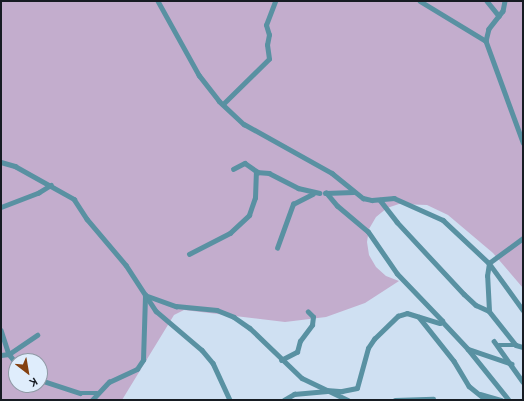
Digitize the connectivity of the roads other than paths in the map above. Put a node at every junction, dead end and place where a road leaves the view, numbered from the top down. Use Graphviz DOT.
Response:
graph roads {
  1 [pos="158,1"];
  2 [pos="275,1"];
  3 [pos="420,1"];
  4 [pos="487,1"];
  5 [pos="505,1"];
  6 [pos="499,16"];
  7 [pos="486,41"];
  8 [pos="223,104"];
  9 [pos="523,142"];
  10 [pos="1,162"];
  11 [pos="233,169"];
  12 [pos="258,172"];
  13 [pos="51,185"];
  14 [pos="353,192"];
  15 [pos="319,193"];
  16 [pos="326,193"];
  17 [pos="380,200"];
  18 [pos="1,207"];
  19 [pos="523,238"];
  20 [pos="277,248"];
  21 [pos="189,254"];
  22 [pos="489,263"];
  23 [pos="145,295"];
  24 [pos="523,310"];
  25 [pos="489,311"];
  26 [pos="308,312"];
  27 [pos="419,317"];
  28 [pos="442,321"];
  29 [pos="1,330"];
  30 [pos="37,335"];
  31 [pos="494,341"];
  32 [pos="499,345"];
  33 [pos="516,345"];
  34 [pos="523,347"];
  35 [pos="468,349"];
  36 [pos="9,353"];
  37 [pos="10,353"];
  38 [pos="281,360"];
  39 [pos="512,364"];
  40 [pos="523,382"];
  41 [pos="48,383"];
  42 [pos="327,390"];
  43 [pos="97,393"];
  44 [pos="475,393"];
  45 [pos="433,399"];
  46 [pos="92,400"];
  47 [pos="230,400"];
  48 [pos="284,400"];
  49 [pos="348,400"];
  50 [pos="395,400"];
  51 [pos="486,400"];
  52 [pos="501,400"];
  53 [pos="509,400"];
  1 -- 8 [label="street"];
  2 -- 8 [label="street"];
  3 -- 7 [label="street"];
  4 -- 6 [label="street"];
  5 -- 6 [label="street"];
  6 -- 7 [label="street"];
  7 -- 9 [label="street"];
  8 -- 14 [label="street"];
  10 -- 13 [label="street"];
  11 -- 12 [label="street"];
  12 -- 15 [label="street"];
  12 -- 21 [label="street"];
  13 -- 18 [label="street"];
  13 -- 23 [label="street"];
  14 -- 16 [label="street"];
  14 -- 17 [label="street"];
  15 -- 16 [label="street"];
  15 -- 20 [label="street"];
  16 -- 28 [label="street"];
  17 -- 22 [label="street"];
  17 -- 25 [label="street"];
  19 -- 22 [label="street"];
  22 -- 24 [label="street"];
  22 -- 25 [label="street"];
  23 -- 38 [label="street"];
  23 -- 43 [label="street"];
  23 -- 47 [label="street"];
  25 -- 33 [label="street"];
  26 -- 38 [label="street"];
  27 -- 28 [label="street"];
  27 -- 42 [label="street"];
  27 -- 44 [label="street"];
  28 -- 35 [label="street"];
  29 -- 36 [label="street"];
  30 -- 37 [label="street"];
  31 -- 32 [label="street"];
  32 -- 33 [label="street"];
  32 -- 39 [label="street"];
  33 -- 34 [label="street"];
  35 -- 39 [label="street"];
  35 -- 53 [label="street"];
  38 -- 42 [label="street"];
  39 -- 40 [label="street"];
  41 -- 43 [label="street"];
  42 -- 48 [label="street"];
  42 -- 49 [label="street"];
  43 -- 46 [label="street"];
  44 -- 51 [label="street"];
  44 -- 52 [label="street"];
  45 -- 50 [label="street"];
}
